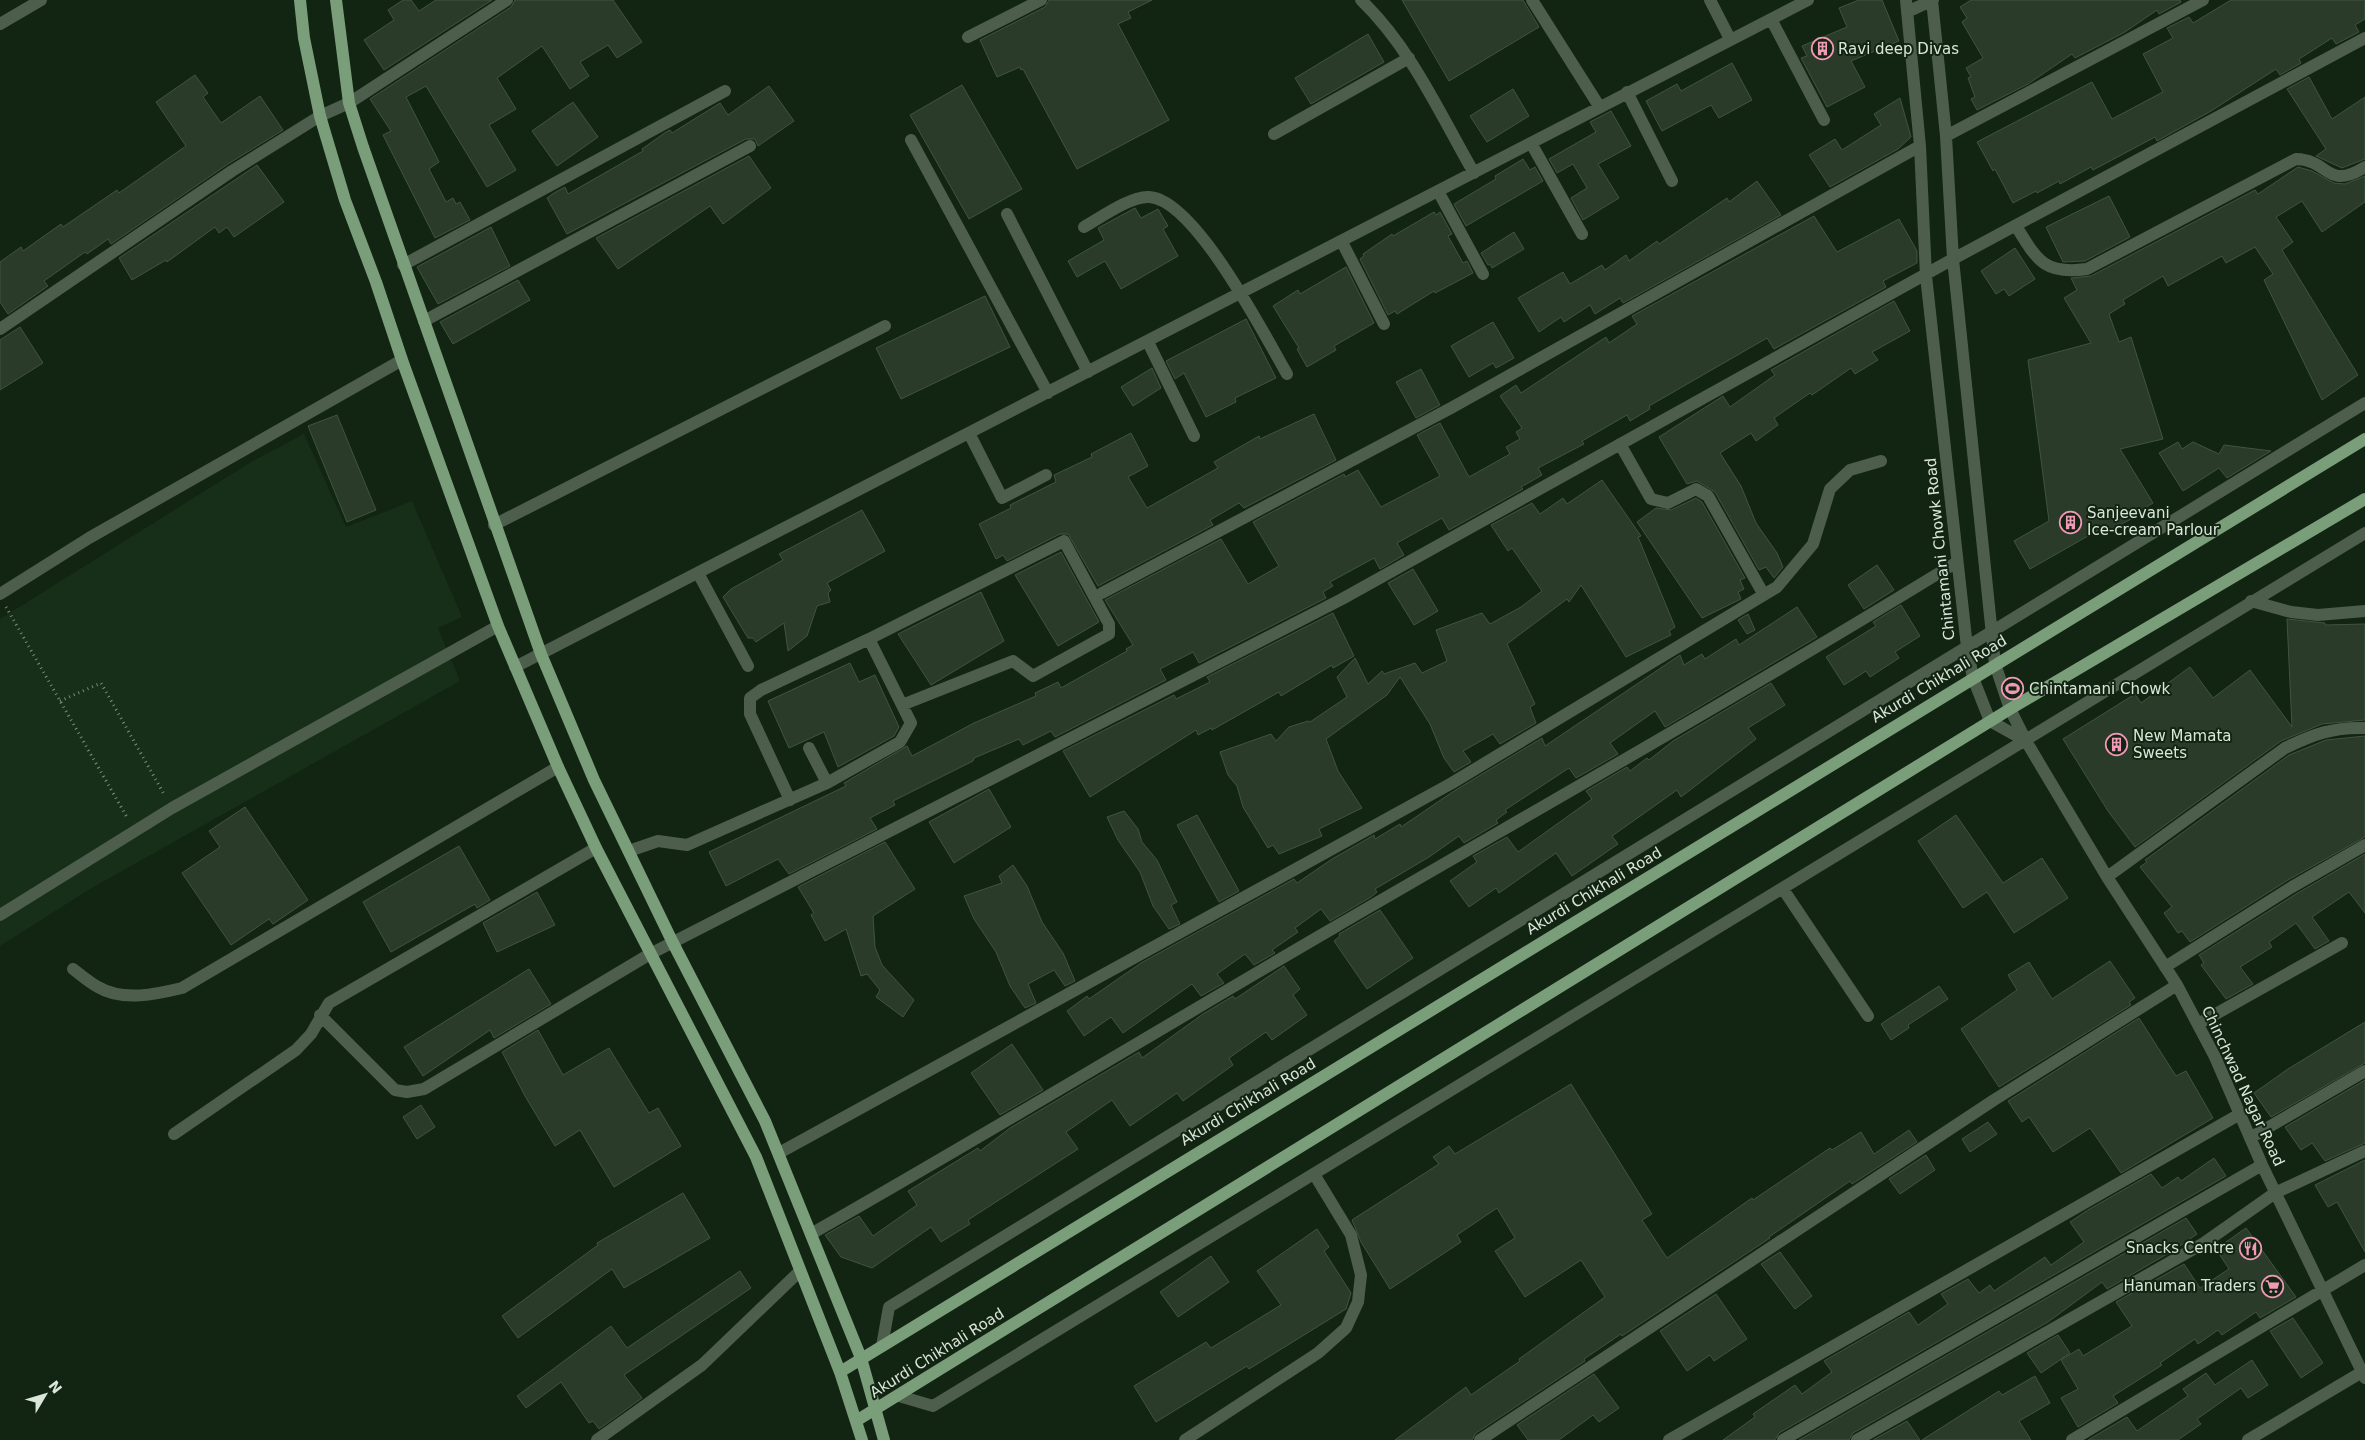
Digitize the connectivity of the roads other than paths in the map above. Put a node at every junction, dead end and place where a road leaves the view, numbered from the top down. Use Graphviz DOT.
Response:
graph roads {
  1 [pos="40,0"];
  2 [pos="300,0"];
  3 [pos="336,0"];
  4 [pos="507,0"];
  5 [pos="1040,0"];
  6 [pos="1362,0"];
  7 [pos="1532,0"];
  8 [pos="1710,0"];
  9 [pos="1808,0"];
  10 [pos="1933,0"];
  11 [pos="2203,0"];
  12 [pos="1906,6"];
  13 [pos="1771,19"];
  14 [pos="0,24"];
  15 [pos="968,37"];
  16 [pos="2365,38"];
  17 [pos="1730,39"];
  18 [pos="1408,58"];
  19 [pos="725,91"];
  20 [pos="1627,92"];
  21 [pos="350,102"];
  22 [pos="1600,106"];
  23 [pos="320,116"];
  24 [pos="1824,120"];
  25 [pos="1274,134"];
  26 [pos="1946,136"];
  27 [pos="911,140"];
  28 [pos="1531,143"];
  29 [pos="750,146"];
  30 [pos="1920,146"];
  31 [pos="2365,167"];
  32 [pos="1474,173"];
  33 [pos="1672,181"];
  34 [pos="1438,191"];
  35 [pos="1007,214"];
  36 [pos="2016,226"];
  37 [pos="1084,227"];
  38 [pos="1582,234"];
  39 [pos="1342,242"];
  40 [pos="1953,259"];
  41 [pos="403,265"];
  42 [pos="1484,274"];
  43 [pos="1926,276"];
  44 [pos="1242,293"];
  45 [pos="424,321"];
  46 [pos="1384,324"];
  47 [pos="885,326"];
  48 [pos="0,329"];
  49 [pos="1148,342"];
  50 [pos="402,360"];
  51 [pos="1088,372"];
  52 [pos="1286,374"];
  53 [pos="1048,393"];
  54 [pos="2365,403"];
  55 [pos="970,433"];
  56 [pos="1194,436"];
  57 [pos="2365,439"];
  58 [pos="1620,444"];
  59 [pos="1881,461"];
  60 [pos="1046,475"];
  61 [pos="2365,499"];
  62 [pos="494,525"];
  63 [pos="2365,533"];
  64 [pos="1957,562"];
  65 [pos="698,573"];
  66 [pos="1102,593"];
  67 [pos="1764,594"];
  68 [pos="2,599"];
  69 [pos="2251,601"];
  70 [pos="2365,611"];
  71 [pos="498,626"];
  72 [pos="1992,632"];
  73 [pos="869,639"];
  74 [pos="1967,647"];
  75 [pos="541,654"];
  76 [pos="1995,664"];
  77 [pos="515,666"];
  78 [pos="748,666"];
  79 [pos="1973,678"];
  80 [pos="902,705"];
  81 [pos="2010,709"];
  82 [pos="1990,721"];
  83 [pos="2365,728"];
  84 [pos="2026,741"];
  85 [pos="809,748"];
  86 [pos="558,767"];
  87 [pos="827,783"];
  88 [pos="790,800"];
  89 [pos="2365,845"];
  90 [pos="596,848"];
  91 [pos="629,851"];
  92 [pos="2107,877"];
  93 [pos="1783,889"];
  94 [pos="0,915"];
  95 [pos="673,943"];
  96 [pos="2342,943"];
  97 [pos="650,954"];
  98 [pos="2165,967"];
  99 [pos="73,968"];
  100 [pos="2177,985"];
  101 [pos="320,1015"];
  102 [pos="1868,1016"];
  103 [pos="2198,1024"];
  104 [pos="2365,1071"];
  105 [pos="2240,1114"];
  106 [pos="174,1134"];
  107 [pos="2250,1138"];
  108 [pos="2365,1151"];
  109 [pos="779,1153"];
  110 [pos="2262,1165"];
  111 [pos="1314,1174"];
  112 [pos="2275,1194"];
  113 [pos="811,1234"];
  114 [pos="2365,1265"];
  115 [pos="800,1271"];
  116 [pos="2323,1292"];
  117 [pos="882,1346"];
  118 [pos="861,1358"];
  119 [pos="840,1372"];
  120 [pos="2363,1375"];
  121 [pos="899,1396"];
  122 [pos="876,1410"];
  123 [pos="856,1421"];
  124 [pos="597,1440"];
  125 [pos="862,1440"];
  126 [pos="884,1440"];
  127 [pos="1185,1440"];
  128 [pos="1480,1440"];
  129 [pos="1669,1440"];
  130 [pos="1783,1440"];
  131 [pos="1857,1440"];
  132 [pos="2072,1440"];
  133 [pos="2248,1440"];
  1 -- 14 [label="street"];
  2 -- 23 [label="main road"];
  3 -- 21 [label="main road"];
  4 -- 21 [label="street"];
  5 -- 15 [label="street"];
  6 -- 18 [label="street"];
  7 -- 22 [label="street"];
  8 -- 17 [label="street"];
  9 -- 13 [label="street"];
  10 -- 12 [label="street"];
  10 -- 26 [label="street"];
  11 -- 26 [label="street"];
  12 -- 30 [label="street, Chintamani Chowk Road"];
  13 -- 17 [label="street"];
  13 -- 24 [label="street"];
  16 -- 36 [label="street"];
  17 -- 20 [label="street"];
  18 -- 25 [label="street"];
  18 -- 32 [label="street"];
  19 -- 41 [label="street"];
  20 -- 22 [label="street"];
  20 -- 33 [label="street"];
  21 -- 23 [label="street"];
  21 -- 41 [label="main road"];
  22 -- 28 [label="street"];
  23 -- 48 [label="street"];
  23 -- 50 [label="main road"];
  26 -- 40 [label="street"];
  27 -- 53 [label="street"];
  28 -- 32 [label="street"];
  28 -- 38 [label="street"];
  29 -- 45 [label="street"];
  30 -- 43 [label="street, Chintamani Chowk Road"];
  30 -- 66 [label="street"];
  31 -- 36 [label="street"];
  32 -- 34 [label="street"];
  34 -- 39 [label="street"];
  34 -- 42 [label="street"];
  35 -- 51 [label="street"];
  36 -- 40 [label="street"];
  37 -- 44 [label="street"];
  39 -- 44 [label="street"];
  39 -- 46 [label="street"];
  40 -- 43 [label="street"];
  40 -- 72 [label="street"];
  41 -- 45 [label="main road"];
  43 -- 58 [label="street"];
  43 -- 64 [label="street, Chintamani Chowk Road"];
  44 -- 49 [label="street"];
  44 -- 52 [label="street"];
  45 -- 62 [label="main road"];
  47 -- 62 [label="street"];
  49 -- 51 [label="street"];
  49 -- 56 [label="street"];
  50 -- 68 [label="street"];
  50 -- 71 [label="main road"];
  51 -- 53 [label="street"];
  53 -- 55 [label="street"];
  54 -- 72 [label="street"];
  55 -- 60 [label="street"];
  55 -- 65 [label="street"];
  57 -- 76 [label="main road, Akurdi Chikhali Road"];
  58 -- 67 [label="street"];
  58 -- 95 [label="street"];
  59 -- 67 [label="street"];
  61 -- 81 [label="main road, Akurdi Chikhali Road"];
  62 -- 75 [label="main road"];
  63 -- 69 [label="street"];
  64 -- 74 [label="street, Chintamani Chowk Road"];
  64 -- 113 [label="street"];
  65 -- 75 [label="street"];
  65 -- 78 [label="street"];
  67 -- 109 [label="street"];
  69 -- 70 [label="street"];
  69 -- 84 [label="street"];
  71 -- 77 [label="main road"];
  71 -- 94 [label="street"];
  72 -- 74 [label="street"];
  72 -- 76 [label="street"];
  73 -- 80 [label="street"];
  73 -- 80 [label="street"];
  73 -- 88 [label="street"];
  74 -- 79 [label="street, Chintamani Chowk Road"];
  74 -- 117 [label="street"];
  75 -- 77 [label="street"];
  75 -- 91 [label="main road"];
  76 -- 79 [label="main road, Akurdi Chikhali Road"];
  76 -- 81 [label="street"];
  77 -- 86 [label="main road"];
  79 -- 82 [label="street, Chintamani Chowk Road"];
  79 -- 117 [label="main road, Akurdi Chikhali Road"];
  80 -- 87 [label="street"];
  81 -- 82 [label="main road, Akurdi Chikhali Road"];
  81 -- 84 [label="street"];
  82 -- 84 [label="street"];
  82 -- 121 [label="main road, Akurdi Chikhali Road"];
  83 -- 92 [label="street"];
  84 -- 92 [label="street, Chinchwad Nagar Road"];
  84 -- 93 [label="street"];
  85 -- 87 [label="street"];
  86 -- 90 [label="main road"];
  86 -- 99 [label="street"];
  87 -- 88 [label="street"];
  88 -- 91 [label="street"];
  89 -- 98 [label="street"];
  90 -- 97 [label="main road"];
  90 -- 101 [label="street"];
  91 -- 95 [label="main road"];
  92 -- 98 [label="street, Chinchwad Nagar Road"];
  93 -- 102 [label="street"];
  93 -- 111 [label="street"];
  95 -- 97 [label="street"];
  95 -- 109 [label="main road"];
  96 -- 103 [label="street"];
  97 -- 101 [label="street"];
  97 -- 115 [label="main road"];
  98 -- 100 [label="street, Chinchwad Nagar Road"];
  100 -- 103 [label="street, Chinchwad Nagar Road"];
  100 -- 128 [label="street"];
  101 -- 106 [label="street"];
  103 -- 105 [label="street, Chinchwad Nagar Road"];
  104 -- 107 [label="street"];
  105 -- 107 [label="street, Chinchwad Nagar Road"];
  105 -- 129 [label="street"];
  107 -- 110 [label="street, Chinchwad Nagar Road"];
  108 -- 112 [label="street"];
  109 -- 113 [label="main road"];
  110 -- 112 [label="street, Chinchwad Nagar Road"];
  110 -- 130 [label="street"];
  111 -- 121 [label="street"];
  111 -- 127 [label="street"];
  112 -- 116 [label="street, Chinchwad Nagar Road"];
  112 -- 131 [label="street"];
  113 -- 118 [label="main road"];
  114 -- 116 [label="street"];
  115 -- 119 [label="main road"];
  115 -- 124 [label="street"];
  116 -- 120 [label="street, Chinchwad Nagar Road"];
  116 -- 132 [label="street"];
  117 -- 118 [label="main road, Akurdi Chikhali Road"];
  118 -- 119 [label="main road, Akurdi Chikhali Road"];
  118 -- 122 [label="main road"];
  119 -- 123 [label="main road"];
  120 -- 133 [label="street"];
  121 -- 122 [label="main road, Akurdi Chikhali Road"];
  122 -- 123 [label="main road, Akurdi Chikhali Road"];
  122 -- 126 [label="main road"];
  123 -- 125 [label="main road"];
}
